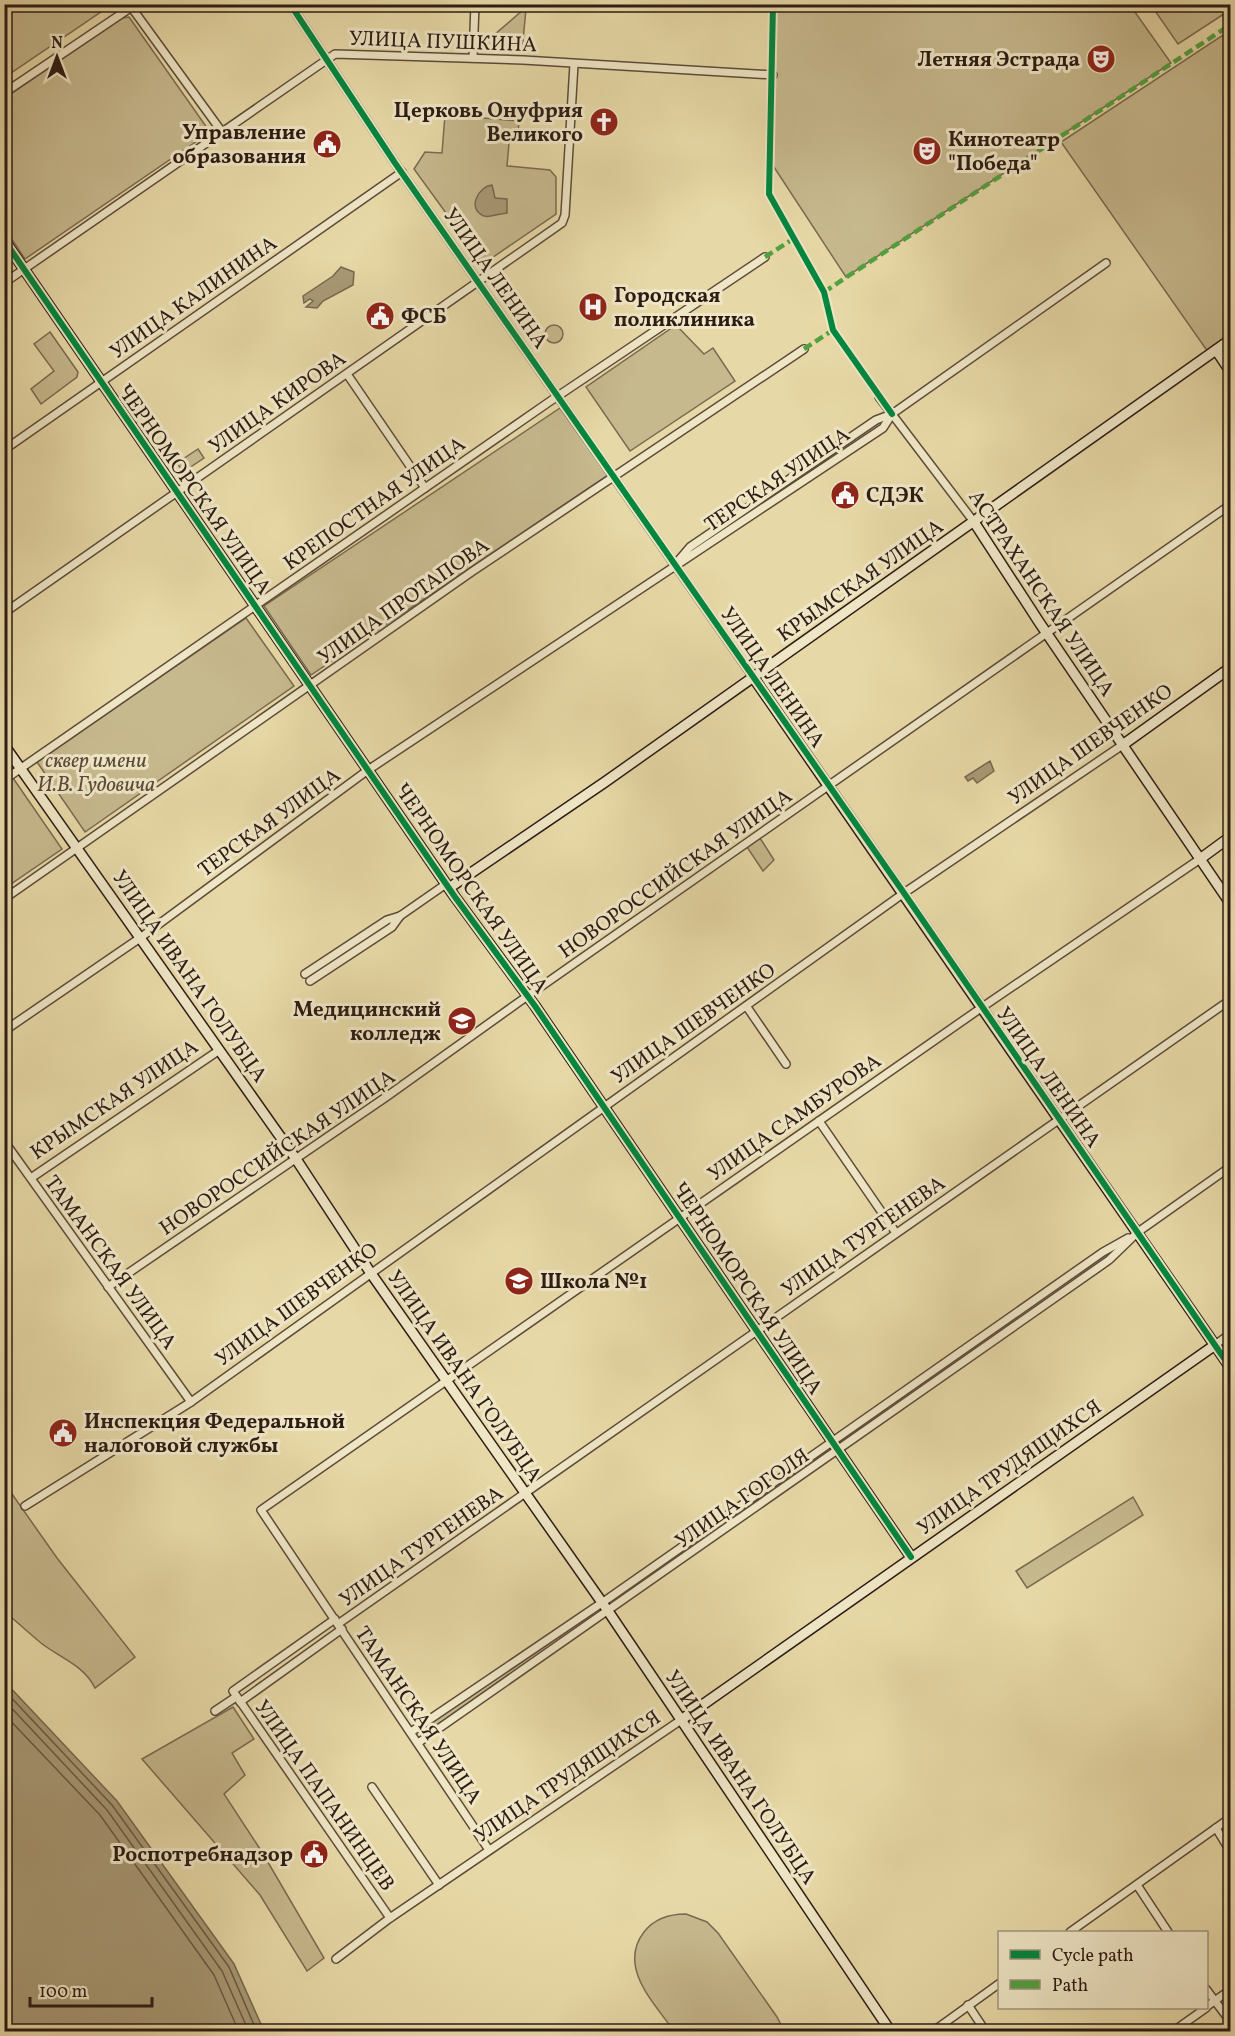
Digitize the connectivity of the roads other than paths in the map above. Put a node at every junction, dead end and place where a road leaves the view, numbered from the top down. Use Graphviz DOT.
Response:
graph roads {
  1 [pos="290,4"];
  2 [pos="475,4"];
  3 [pos="132,6"];
  4 [pos="327,57"];
  5 [pos="474,58"];
  6 [pos="574,64"];
  7 [pos="773,75"];
  8 [pos="4,93"];
  9 [pos="222,132"];
  10 [pos="402,172"];
  11 [pos="4,240"];
  12 [pos="765,257"];
  13 [pos="1106,263"];
  14 [pos="25,269"];
  15 [pos="478,282"];
  16 [pos="4,283"];
  17 [pos="1230,340"];
  18 [pos="804,349"];
  19 [pos="1216,350"];
  20 [pos="1230,371"];
  21 [pos="347,374"];
  22 [pos="100,382"];
  23 [pos="558,396"];
  24 [pos="879,397"];
  25 [pos="892,414"];
  26 [pos="4,450"];
  27 [pos="615,476"];
  28 [pos="424,488"];
  29 [pos="178,492"];
  30 [pos="1230,506"];
  31 [pos="974,522"];
  32 [pos="675,564"];
  33 [pos="256,604"];
  34 [pos="4,613"];
  35 [pos="1048,634"];
  36 [pos="1230,668"];
  37 [pos="753,677"];
  38 [pos="311,684"];
  39 [pos="1124,744"];
  40 [pos="4,745"];
  41 [pos="21,769"];
  42 [pos="368,770"];
  43 [pos="4,780"];
  44 [pos="828,786"];
  45 [pos="1230,837"];
  46 [pos="79,847"];
  47 [pos="1200,859"];
  48 [pos="448,886"];
  49 [pos="904,893"];
  50 [pos="4,899"];
  51 [pos="1230,903"];
  52 [pos="400,916"];
  53 [pos="140,938"];
  54 [pos="305,974"];
  55 [pos="310,981"];
  56 [pos="528,996"];
  57 [pos="1230,1000"];
  58 [pos="747,1007"];
  59 [pos="981,1008"];
  60 [pos="4,1030"];
  61 [pos="218,1051"];
  62 [pos="786,1064"];
  63 [pos="605,1108"];
  64 [pos="1058,1119"];
  65 [pos="819,1121"];
  66 [pos="4,1141"];
  67 [pos="296,1159"];
  68 [pos="1230,1167"];
  69 [pos="31,1178"];
  70 [pos="680,1219"];
  71 [pos="1138,1232"];
  72 [pos="896,1233"];
  73 [pos="370,1272"];
  74 [pos="108,1287"];
  75 [pos="758,1330"];
  76 [pos="1230,1334"];
  77 [pos="1215,1345"];
  78 [pos="1230,1367"];
  79 [pos="448,1381"];
  80 [pos="191,1402"];
  81 [pos="832,1440"];
  82 [pos="839,1451"];
  83 [pos="524,1493"];
  84 [pos="25,1506"];
  85 [pos="261,1510"];
  86 [pos="911,1557"];
  87 [pos="602,1603"];
  88 [pos="608,1611"];
  89 [pos="338,1624"];
  90 [pos="236,1696"];
  91 [pos="215,1711"];
  92 [pos="681,1720"];
  93 [pos="411,1732"];
  94 [pos="418,1743"];
  95 [pos="372,1787"];
  96 [pos="1230,1818"];
  97 [pos="1216,1828"];
  98 [pos="489,1850"];
  99 [pos="1230,1851"];
  100 [pos="439,1885"];
  101 [pos="1137,1885"];
  102 [pos="390,1918"];
  103 [pos="1071,1931"];
  104 [pos="1167,1931"];
  105 [pos="336,1959"];
  106 [pos="998,1984"];
  107 [pos="1230,1990"];
  108 [pos="1208,1992"];
  109 [pos="1215,2001"];
  110 [pos="968,2005"];
  111 [pos="1208,2006"];
  112 [pos="1203,2009"];
  113 [pos="1230,2021"];
  114 [pos="891,2031"];
  115 [pos="932,2031"];
  116 [pos="986,2031"];
  117 [pos="1172,2031"];
  1 -- 4 [label="street, УЛИЦА ЛЕНИНА"];
  2 -- 5 [label="street"];
  3 -- 8 [label="street"];
  3 -- 9 [label="street"];
  4 -- 5 [label="street, УЛИЦА ПУШКИНА"];
  4 -- 9 [label="street, УЛИЦА ПУШКИНА"];
  4 -- 10 [label="street, УЛИЦА ЛЕНИНА"];
  5 -- 6 [label="street, УЛИЦА ПУШКИНА"];
  6 -- 7 [label="street, УЛИЦА ПУШКИНА"];
  6 -- 15 [label="street, УЛИЦА КИРОВА"];
  9 -- 14 [label="street, УЛИЦА ПУШКИНА"];
  10 -- 15 [label="street, УЛИЦА ЛЕНИНА"];
  10 -- 22 [label="street, УЛИЦА КАЛИНИНА"];
  11 -- 14 [label="street, ЧЕРНОМОРСКАЯ УЛИЦА"];
  12 -- 23 [label="street, КРЕПОСТНАЯ УЛИЦА"];
  13 -- 25 [label="street, ТЕРСКАЯ УЛИЦА"];
  14 -- 16 [label="street, УЛИЦА ПУШКИНА"];
  14 -- 22 [label="street, ЧЕРНОМОРСКАЯ УЛИЦА"];
  15 -- 21 [label="street, УЛИЦА КИРОВА"];
  15 -- 23 [label="street, УЛИЦА ЛЕНИНА"];
  17 -- 19 [label="street, КРЫМСКАЯ УЛИЦА"];
  18 -- 27 [label="street, УЛИЦА ПРОТАПОВА"];
  19 -- 20 [label="street"];
  19 -- 31 [label="street, КРЫМСКАЯ УЛИЦА"];
  21 -- 28 [label="street"];
  21 -- 29 [label="street, УЛИЦА КИРОВА"];
  22 -- 26 [label="street, УЛИЦА КАЛИНИНА"];
  22 -- 29 [label="street, ЧЕРНОМОРСКАЯ УЛИЦА"];
  23 -- 27 [label="street, УЛИЦА ЛЕНИНА"];
  23 -- 28 [label="street, КРЕПОСТНАЯ УЛИЦА"];
  24 -- 25 [label="street, АСТРАХАНСКАЯ УЛИЦА"];
  25 -- 31 [label="street, АСТРАХАНСКАЯ УЛИЦА"];
  25 -- 32 [label="street, ТЕРСКАЯ УЛИЦА"];
  27 -- 32 [label="street, УЛИЦА ЛЕНИНА"];
  27 -- 38 [label="street, УЛИЦА ПРОТАПОВА"];
  28 -- 33 [label="street, КРЕПОСТНАЯ УЛИЦА"];
  29 -- 33 [label="street, ЧЕРНОМОРСКАЯ УЛИЦА"];
  29 -- 34 [label="street, УЛИЦА КИРОВА"];
  30 -- 35 [label="street, НОВОРОССИЙСКАЯ УЛИЦА"];
  31 -- 35 [label="street, АСТРАХАНСКАЯ УЛИЦА"];
  31 -- 37 [label="street, КРЫМСКАЯ УЛИЦА"];
  32 -- 37 [label="street, УЛИЦА ЛЕНИНА"];
  32 -- 42 [label="street, ТЕРСКАЯ УЛИЦА"];
  33 -- 38 [label="street, ЧЕРНОМОРСКАЯ УЛИЦА"];
  33 -- 41 [label="street, КРЕПОСТНАЯ УЛИЦА"];
  35 -- 39 [label="street, АСТРАХАНСКАЯ УЛИЦА"];
  35 -- 44 [label="street, НОВОРОССИЙСКАЯ УЛИЦА"];
  36 -- 39 [label="street, УЛИЦА ШЕВЧЕНКО"];
  37 -- 44 [label="street, УЛИЦА ЛЕНИНА"];
  37 -- 48 [label="street, КРЫМСКАЯ УЛИЦА"];
  38 -- 42 [label="street, ЧЕРНОМОРСКАЯ УЛИЦА"];
  38 -- 46 [label="street, УЛИЦА ПРОТАПОВА"];
  39 -- 47 [label="street, АСТРАХАНСКАЯ УЛИЦА"];
  39 -- 49 [label="street, УЛИЦА ШЕВЧЕНКО"];
  40 -- 41 [label="street, УЛИЦА ИВАНА ГОЛУБЦА"];
  41 -- 43 [label="street, КРЕПОСТНАЯ УЛИЦА"];
  41 -- 46 [label="street, УЛИЦА ИВАНА ГОЛУБЦА"];
  42 -- 48 [label="street, ЧЕРНОМОРСКАЯ УЛИЦА"];
  42 -- 53 [label="street, ТЕРСКАЯ УЛИЦА"];
  44 -- 49 [label="street, УЛИЦА ЛЕНИНА"];
  44 -- 56 [label="street, НОВОРОССИЙСКАЯ УЛИЦА"];
  45 -- 47 [label="street, УЛИЦА САМБУРОВА"];
  46 -- 50 [label="street, УЛИЦА ПРОТАПОВА"];
  46 -- 53 [label="street, УЛИЦА ИВАНА ГОЛУБЦА"];
  47 -- 51 [label="street, АСТРАХАНСКАЯ УЛИЦА"];
  47 -- 59 [label="street, УЛИЦА САМБУРОВА"];
  48 -- 52 [label="street, КРЫМСКАЯ УЛИЦА"];
  48 -- 56 [label="street, ЧЕРНОМОРСКАЯ УЛИЦА"];
  49 -- 58 [label="street, УЛИЦА ШЕВЧЕНКО"];
  49 -- 59 [label="street, УЛИЦА ЛЕНИНА"];
  52 -- 54 [label="street, КРЫМСКАЯ УЛИЦА"];
  52 -- 55 [label="street"];
  53 -- 60 [label="street, ТЕРСКАЯ УЛИЦА"];
  53 -- 61 [label="street, УЛИЦА ИВАНА ГОЛУБЦА"];
  56 -- 63 [label="street, ЧЕРНОМОРСКАЯ УЛИЦА"];
  56 -- 67 [label="street, НОВОРОССИЙСКАЯ УЛИЦА"];
  57 -- 64 [label="street, УЛИЦА ТУРГЕНЕВА"];
  58 -- 62 [label="street"];
  58 -- 63 [label="street, УЛИЦА ШЕВЧЕНКО"];
  59 -- 64 [label="street, УЛИЦА ЛЕНИНА"];
  59 -- 65 [label="street, УЛИЦА САМБУРОВА"];
  61 -- 67 [label="street, УЛИЦА ИВАНА ГОЛУБЦА"];
  61 -- 69 [label="street, КРЫМСКАЯ УЛИЦА"];
  63 -- 70 [label="street, ЧЕРНОМОРСКАЯ УЛИЦА"];
  63 -- 73 [label="street, УЛИЦА ШЕВЧЕНКО"];
  64 -- 71 [label="street, УЛИЦА ЛЕНИНА"];
  64 -- 72 [label="street, УЛИЦА ТУРГЕНЕВА"];
  65 -- 70 [label="street, УЛИЦА САМБУРОВА"];
  65 -- 72 [label="street"];
  66 -- 69 [label="street, ТАМАНСКАЯ УЛИЦА"];
  67 -- 73 [label="street, УЛИЦА ИВАНА ГОЛУБЦА"];
  67 -- 74 [label="street, НОВОРОССИЙСКАЯ УЛИЦА"];
  68 -- 71 [label="street, УЛИЦА ГОГОЛЯ"];
  69 -- 74 [label="street, ТАМАНСКАЯ УЛИЦА"];
  70 -- 75 [label="street, ЧЕРНОМОРСКАЯ УЛИЦА"];
  70 -- 79 [label="street, УЛИЦА САМБУРОВА"];
  71 -- 77 [label="street, УЛИЦА ЛЕНИНА"];
  71 -- 81 [label="street, УЛИЦА ГОГОЛЯ"];
  71 -- 82 [label="street, УЛИЦА ГОГОЛЯ"];
  72 -- 75 [label="street, УЛИЦА ТУРГЕНЕВА"];
  73 -- 79 [label="street, УЛИЦА ИВАНА ГОЛУБЦА"];
  73 -- 80 [label="street, УЛИЦА ШЕВЧЕНКО"];
  74 -- 80 [label="street, ТАМАНСКАЯ УЛИЦА"];
  75 -- 81 [label="street, ЧЕРНОМОРСКАЯ УЛИЦА"];
  75 -- 83 [label="street, УЛИЦА ТУРГЕНЕВА"];
  76 -- 77 [label="street, УЛИЦА ТРУДЯЩИХСЯ"];
  77 -- 78 [label="street, УЛИЦА ЛЕНИНА"];
  77 -- 86 [label="street, УЛИЦА ТРУДЯЩИХСЯ"];
  79 -- 83 [label="street, УЛИЦА ИВАНА ГОЛУБЦА"];
  79 -- 85 [label="street, УЛИЦА САМБУРОВА"];
  80 -- 84 [label="street, УЛИЦА ШЕВЧЕНКО"];
  81 -- 82 [label="street, ЧЕРНОМОРСКАЯ УЛИЦА"];
  81 -- 87 [label="street, УЛИЦА ГОГОЛЯ"];
  82 -- 86 [label="street, ЧЕРНОМОРСКАЯ УЛИЦА"];
  82 -- 88 [label="street, УЛИЦА ГОГОЛЯ"];
  83 -- 87 [label="street, УЛИЦА ИВАНА ГОЛУБЦА"];
  83 -- 89 [label="street, УЛИЦА ТУРГЕНЕВА"];
  85 -- 89 [label="street, ТАМАНСКАЯ УЛИЦА"];
  86 -- 92 [label="street, УЛИЦА ТРУДЯЩИХСЯ"];
  87 -- 88 [label="street, УЛИЦА ИВАНА ГОЛУБЦА"];
  87 -- 93 [label="street, УЛИЦА ГОГОЛЯ"];
  88 -- 92 [label="street, УЛИЦА ИВАНА ГОЛУБЦА"];
  88 -- 94 [label="street, УЛИЦА ГОГОЛЯ"];
  89 -- 90 [label="street, УЛИЦА ТУРГЕНЕВА"];
  89 -- 90 [label="street, УЛИЦА ТУРГЕНЕВА"];
  89 -- 93 [label="street, ТАМАНСКАЯ УЛИЦА"];
  90 -- 91 [label="street, УЛИЦА ТУРГЕНЕВА"];
  90 -- 102 [label="street, УЛИЦА ПАПАНИНЦЕВ"];
  92 -- 98 [label="street, УЛИЦА ТРУДЯЩИХСЯ"];
  92 -- 114 [label="street, УЛИЦА ИВАНА ГОЛУБЦА"];
  93 -- 94 [label="street, ТАМАНСКАЯ УЛИЦА"];
  94 -- 98 [label="street, ТАМАНСКАЯ УЛИЦА"];
  95 -- 100 [label="street"];
  96 -- 97 [label="street"];
  97 -- 99 [label="street"];
  97 -- 101 [label="street"];
  98 -- 100 [label="street, УЛИЦА ТРУДЯЩИХСЯ"];
  100 -- 102 [label="street, УЛИЦА ТРУДЯЩИХСЯ"];
  101 -- 103 [label="street"];
  101 -- 104 [label="street"];
  102 -- 105 [label="street, УЛИЦА ТРУДЯЩИХСЯ"];
  106 -- 110 [label="street"];
  107 -- 109 [label="street"];
  108 -- 109 [label="street"];
  109 -- 111 [label="street"];
  109 -- 113 [label="street"];
  110 -- 115 [label="street"];
  110 -- 116 [label="street"];
  112 -- 117 [label="street"];
}
